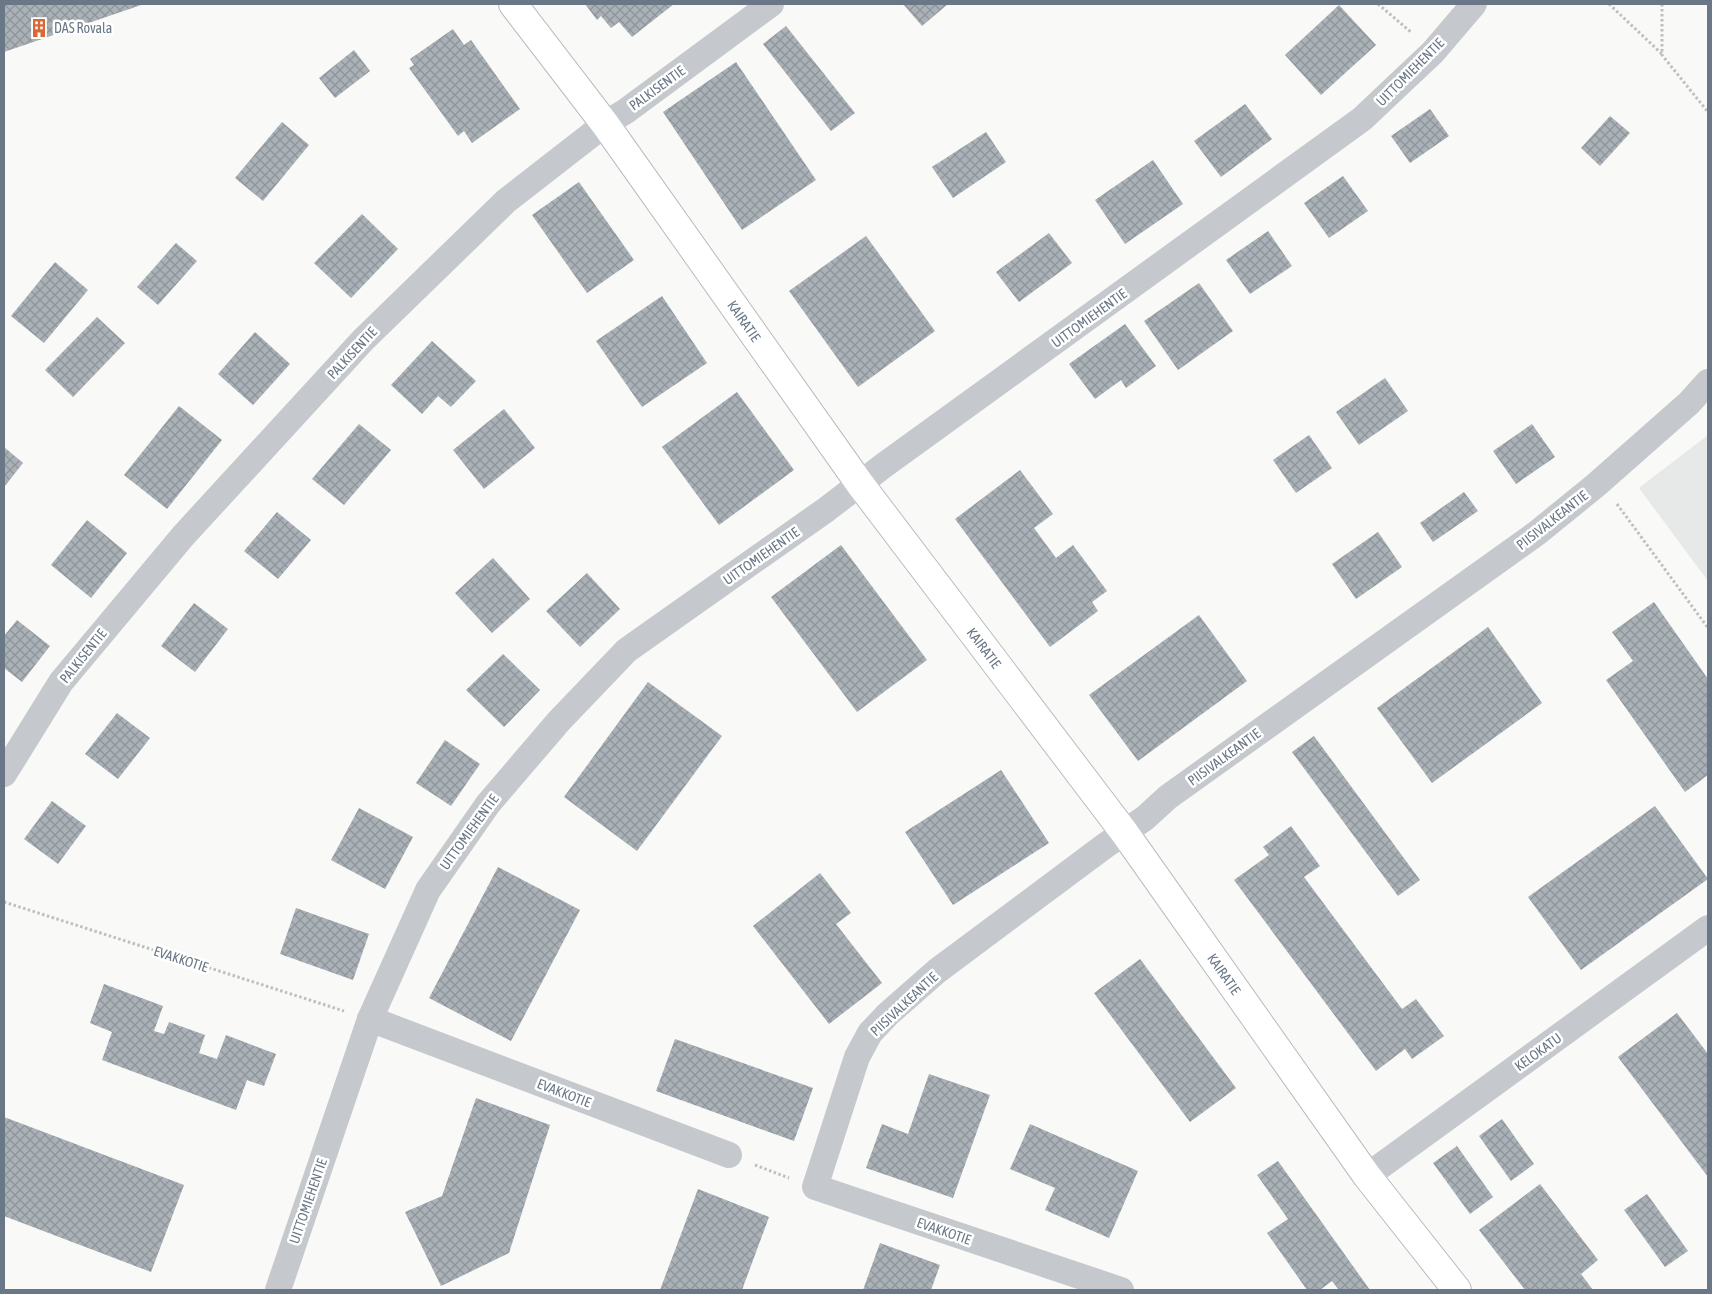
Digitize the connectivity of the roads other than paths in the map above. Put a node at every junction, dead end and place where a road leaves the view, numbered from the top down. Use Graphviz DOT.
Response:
graph roads {
  1 [pos="513,4"];
  2 [pos="771,4"];
  3 [pos="1474,4"];
  4 [pos="605,124"];
  5 [pos="1708,382"];
  6 [pos="860,484"];
  7 [pos="4,774"];
  8 [pos="1124,832"];
  9 [pos="1708,928"];
  10 [pos="370,1019"];
  11 [pos="729,1155"];
  12 [pos="1368,1176"];
  13 [pos="815,1187"];
  14 [pos="278,1290"];
  15 [pos="1121,1290"];
  16 [pos="1456,1290"];
  1 -- 4 [label="main road, KAIRATIE"];
  2 -- 4 [label="street, PALKISENTIE"];
  3 -- 6 [label="street, UITTOMIEHENTIE"];
  4 -- 6 [label="main road, KAIRATIE"];
  4 -- 7 [label="street, PALKISENTIE"];
  5 -- 8 [label="street, PIISIVALKEANTIE"];
  6 -- 8 [label="main road, KAIRATIE"];
  6 -- 10 [label="street, UITTOMIEHENTIE"];
  8 -- 12 [label="main road, KAIRATIE"];
  8 -- 13 [label="street, PIISIVALKEANTIE"];
  9 -- 12 [label="street, KELOKATU"];
  10 -- 11 [label="street, EVAKKOTIE"];
  10 -- 14 [label="street, UITTOMIEHENTIE"];
  12 -- 16 [label="main road, KAIRATIE"];
  13 -- 15 [label="street, EVAKKOTIE"];
}
